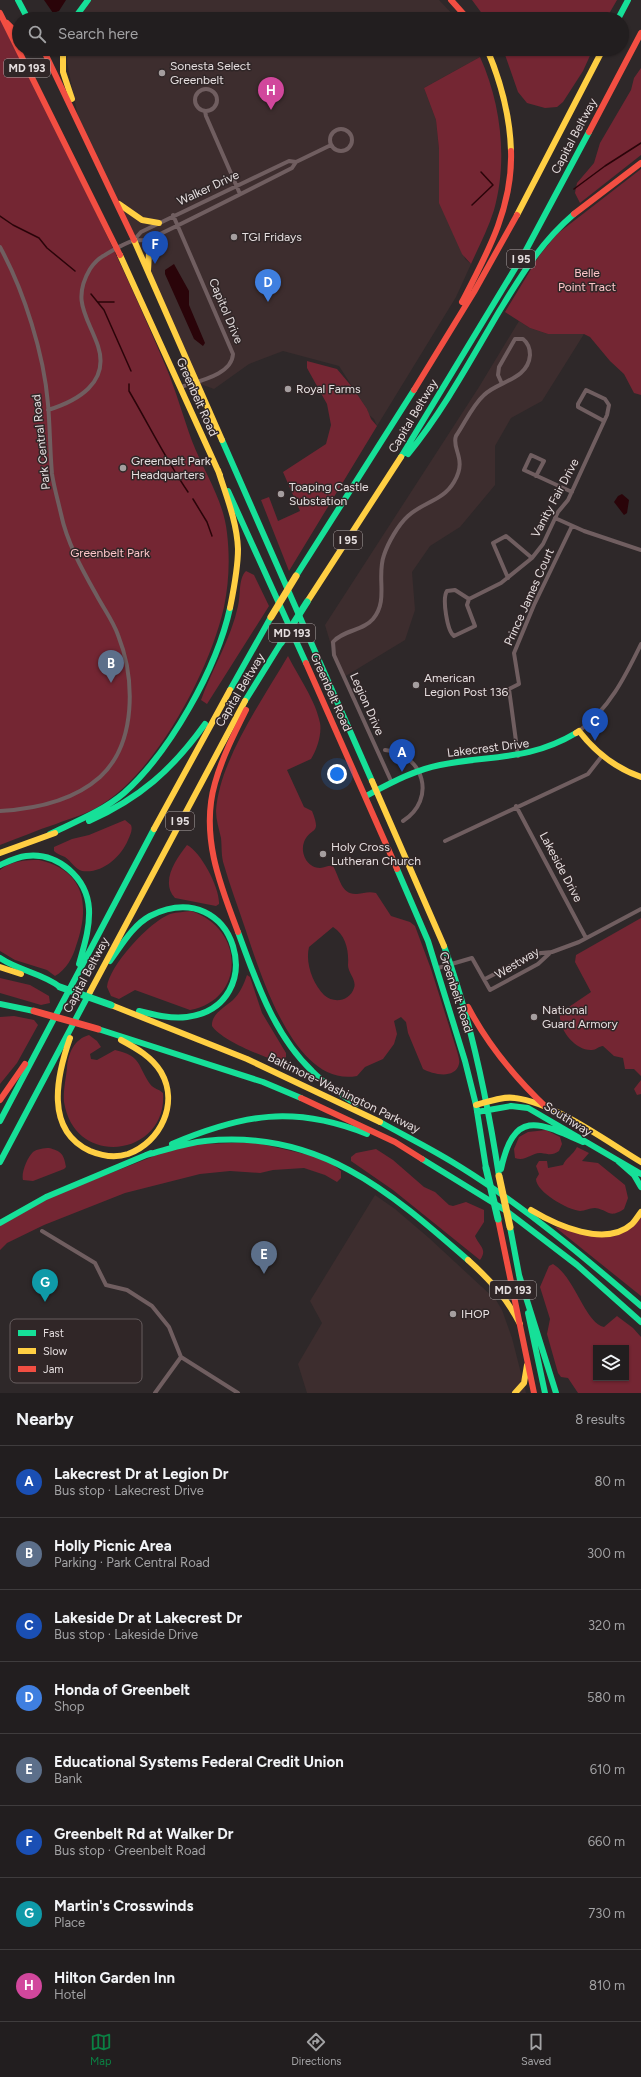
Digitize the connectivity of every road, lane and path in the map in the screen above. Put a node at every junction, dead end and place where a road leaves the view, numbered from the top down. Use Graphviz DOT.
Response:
graph roads {
  1 [pos="18,0"];
  2 [pos="88,0"];
  3 [pos="451,0"];
  4 [pos="628,0"];
  5 [pos="24,12"];
  6 [pos="79,12"];
  7 [pos="462,12"];
  8 [pos="622,12"];
  9 [pos="0,13"];
  10 [pos="4,20"];
  11 [pos="12,28"];
  12 [pos="641,33"];
  13 [pos="12,36"];
  14 [pos="22,56"];
  15 [pos="46,56"];
  16 [pos="63,56"];
  17 [pos="490,56"];
  18 [pos="599,56"];
  19 [pos="629,56"];
  20 [pos="629,56"];
  21 [pos="205,111"];
  22 [pos="79,122"];
  23 [pos="331,145"];
  24 [pos="296,162"];
  25 [pos="641,163"];
  26 [pos="236,186"];
  27 [pos="240,194"];
  28 [pos="117,203"];
  29 [pos="173,215"];
  30 [pos="159,223"];
  31 [pos="178,226"];
  32 [pos="155,236"];
  33 [pos="134,240"];
  34 [pos="0,248"];
  35 [pos="117,249"];
  36 [pos="148,273"];
  37 [pos="419,381"];
  38 [pos="195,382"];
  39 [pos="502,384"];
  40 [pos="181,387"];
  41 [pos="48,410"];
  42 [pos="604,421"];
  43 [pos="218,470"];
  44 [pos="536,476"];
  45 [pos="388,478"];
  46 [pos="572,492"];
  47 [pos="555,518"];
  48 [pos="572,526"];
  49 [pos="641,550"];
  50 [pos="532,558"];
  51 [pos="508,578"];
  52 [pos="469,599"];
  53 [pos="641,644"];
  54 [pos="266,667"];
  55 [pos="228,692"];
  56 [pos="579,731"];
  57 [pos="385,750"];
  58 [pos="518,756"];
  59 [pos="602,756"];
  60 [pos="419,772"];
  61 [pos="641,777"];
  62 [pos="392,783"];
  63 [pos="378,790"];
  64 [pos="366,796"];
  65 [pos="516,806"];
  66 [pos="0,811"];
  67 [pos="403,821"];
  68 [pos="50,834"];
  69 [pos="445,841"];
  70 [pos="0,853"];
  71 [pos="0,865"];
  72 [pos="641,908"];
  73 [pos="586,938"];
  74 [pos="552,952"];
  75 [pos="0,958"];
  76 [pos="451,964"];
  77 [pos="0,967"];
  78 [pos="438,968"];
  79 [pos="77,974"];
  80 [pos="98,977"];
  81 [pos="485,979"];
  82 [pos="60,987"];
  83 [pos="460,990"];
  84 [pos="0,1004"];
  85 [pos="82,1006"];
  86 [pos="115,1007"];
  87 [pos="47,1031"];
  88 [pos="110,1034"];
  89 [pos="0,1100"];
  90 [pos="489,1106"];
  91 [pos="477,1108"];
  92 [pos="548,1109"];
  93 [pos="0,1121"];
  94 [pos="583,1142"];
  95 [pos="422,1144"];
  96 [pos="408,1151"];
  97 [pos="146,1155"];
  98 [pos="618,1161"];
  99 [pos="0,1162"];
  100 [pos="641,1162"];
  101 [pos="641,1174"];
  102 [pos="499,1176"];
  103 [pos="484,1182"];
  104 [pos="641,1187"];
  105 [pos="641,1213"];
  106 [pos="0,1223"];
  107 [pos="42,1231"];
  108 [pos="519,1275"];
  109 [pos="617,1300"];
  110 [pos="641,1306"];
  111 [pos="641,1322"];
  112 [pos="520,1324"];
  113 [pos="641,1325"];
  114 [pos="181,1357"];
  115 [pos="528,1361"];
  116 [pos="155,1393"];
  117 [pos="238,1393"];
  118 [pos="515,1393"];
  119 [pos="534,1393"];
  120 [pos="545,1393"];
  121 [pos="556,1393"];
  1 -- 5 [label="main road"];
  2 -- 6 [label="main road"];
  3 -- 7 [label="main road"];
  4 -- 8 [label="main road"];
  9 -- 10 [label="main road, Greenbelt Road / MD 193"];
  10 -- 11 [label="main road"];
  10 -- 13 [label="main road, Greenbelt Road / MD 193"];
  12 -- 20 [label="main road, Capital Beltway / I 95"];
  14 -- 35 [label="main road, Greenbelt Road / MD 193"];
  15 -- 22 [label="main road, Greenbelt Road / MD 193"];
  16 -- 22 [label="main road"];
  17 -- 37 [label="main road"];
  18 -- 37 [label="main road, Capital Beltway / I 95"];
  19 -- 45 [label="main road, Capital Beltway / I 95"];
  21 -- 21 [label="street"];
  21 -- 26 [label="street"];
  22 -- 28 [label="main road, Greenbelt Road / MD 193"];
  23 -- 23 [label="street"];
  23 -- 24 [label="street, Walker Drive"];
  24 -- 26 [label="street, Walker Drive"];
  24 -- 27 [label="street, Walker Drive"];
  25 -- 45 [label="main road"];
  26 -- 27 [label="street"];
  26 -- 29 [label="street, Walker Drive"];
  27 -- 31 [label="street, Walker Drive"];
  28 -- 30 [label="main road"];
  28 -- 33 [label="main road, Greenbelt Road / MD 193"];
  29 -- 30 [label="street, Walker Drive"];
  29 -- 31 [label="street, Capitol Drive"];
  30 -- 33 [label="street, Walker Drive"];
  31 -- 32 [label="street, Walker Drive"];
  31 -- 38 [label="street, Capitol Drive"];
  32 -- 33 [label="street, Walker Drive"];
  32 -- 36 [label="main road"];
  33 -- 35 [label="street, Walker Drive"];
  33 -- 36 [label="main road, Greenbelt Road / MD 193"];
  34 -- 41 [label="street, Park Central Road"];
  35 -- 40 [label="main road, Greenbelt Road / MD 193"];
  35 -- 41 [label="street, Walker Drive"];
  36 -- 38 [label="main road, Greenbelt Road / MD 193"];
  37 -- 55 [label="main road, Capital Beltway / I 95, bridge"];
  38 -- 40 [label="street, Capitol Drive"];
  38 -- 63 [label="main road, Greenbelt Road / MD 193"];
  39 -- 39 [label="street"];
  39 -- 62 [label="street, Legion Drive"];
  40 -- 43 [label="main road, Greenbelt Road / MD 193"];
  41 -- 66 [label="street, Park Central Road"];
  42 -- 42 [label="street, Vanity Fair Drive"];
  42 -- 46 [label="street, Vanity Fair Drive"];
  43 -- 64 [label="main road, Greenbelt Road / MD 193"];
  43 -- 68 [label="main road"];
  44 -- 44 [label="street"];
  44 -- 46 [label="street"];
  45 -- 54 [label="main road, Capital Beltway / I 95, bridge"];
  46 -- 47 [label="street, Vanity Fair Drive"];
  47 -- 48 [label="street"];
  47 -- 50 [label="street, Vanity Fair Drive"];
  48 -- 49 [label="street"];
  48 -- 58 [label="street, Prince James Court"];
  50 -- 51 [label="street, Vanity Fair Drive"];
  50 -- 51 [label="street"];
  51 -- 52 [label="street, Vanity Fair Drive"];
  52 -- 52 [label="street"];
  53 -- 56 [label="street, Lakecrest Drive"];
  54 -- 80 [label="main road, Capital Beltway / I 95"];
  54 -- 95 [label="main road"];
  55 -- 68 [label="main road"];
  55 -- 79 [label="main road, Capital Beltway / I 95"];
  56 -- 58 [label="main road, Lakecrest Drive"];
  56 -- 59 [label="main road"];
  57 -- 60 [label="street"];
  58 -- 60 [label="main road, Lakecrest Drive"];
  59 -- 61 [label="main road"];
  59 -- 65 [label="street"];
  60 -- 62 [label="main road, Lakecrest Drive"];
  60 -- 67 [label="street"];
  62 -- 63 [label="main road, Lakecrest Drive"];
  63 -- 64 [label="main road, Lakecrest Drive"];
  63 -- 76 [label="main road, Greenbelt Road / MD 193"];
  64 -- 78 [label="main road, Greenbelt Road / MD 193"];
  65 -- 69 [label="street"];
  65 -- 73 [label="street, Lakeside Drive"];
  68 -- 70 [label="main road"];
  71 -- 79 [label="main road"];
  72 -- 73 [label="street"];
  73 -- 74 [label="street"];
  74 -- 81 [label="street, Westway"];
  74 -- 81 [label="street, Westway"];
  75 -- 82 [label="main road"];
  76 -- 78 [label="street"];
  76 -- 81 [label="street"];
  76 -- 83 [label="main road, Greenbelt Road / MD 193"];
  77 -- 82 [label="main road, Baltimore-Washington Parkway"];
  78 -- 91 [label="main road, Greenbelt Road / MD 193"];
  79 -- 87 [label="main road, Capital Beltway / I 95"];
  80 -- 85 [label="main road, Capital Beltway / I 95"];
  80 -- 86 [label="main road"];
  82 -- 86 [label="main road, Baltimore-Washington Parkway, bridge"];
  83 -- 90 [label="main road, Greenbelt Road / MD 193"];
  83 -- 92 [label="main road"];
  84 -- 88 [label="main road, Baltimore-Washington Parkway, bridge"];
  85 -- 88 [label="main road"];
  85 -- 99 [label="main road, Capital Beltway / I 95"];
  86 -- 95 [label="main road, Baltimore-Washington Parkway"];
  87 -- 89 [label="main road"];
  87 -- 93 [label="main road, Capital Beltway / I 95"];
  88 -- 96 [label="main road, Baltimore-Washington Parkway"];
  90 -- 91 [label="main road, Southway"];
  90 -- 92 [label="main road, Southway"];
  90 -- 94 [label="main road, Southway"];
  90 -- 102 [label="main road, Greenbelt Road / MD 193"];
  91 -- 112 [label="main road, Greenbelt Road / MD 193, bridge"];
  92 -- 100 [label="main road, Southway"];
  94 -- 98 [label="main road, Southway"];
  94 -- 102 [label="main road"];
  95 -- 103 [label="main road, Baltimore-Washington Parkway"];
  96 -- 97 [label="main road"];
  96 -- 109 [label="main road, Baltimore-Washington Parkway"];
  97 -- 106 [label="main road"];
  97 -- 112 [label="main road"];
  98 -- 101 [label="main road, Southway"];
  98 -- 104 [label="main road"];
  102 -- 108 [label="main road, Greenbelt Road / MD 193, bridge"];
  103 -- 105 [label="main road"];
  103 -- 110 [label="main road, Baltimore-Washington Parkway"];
  107 -- 114 [label="street"];
  108 -- 120 [label="main road, Greenbelt Road / MD 193"];
  108 -- 121 [label="main road"];
  109 -- 111 [label="main road, Baltimore-Washington Parkway"];
  109 -- 113 [label="main road"];
  112 -- 115 [label="main road, Greenbelt Road / MD 193"];
  114 -- 116 [label="street"];
  114 -- 117 [label="street"];
  115 -- 118 [label="main road"];
  115 -- 119 [label="main road, Greenbelt Road / MD 193"];
}
